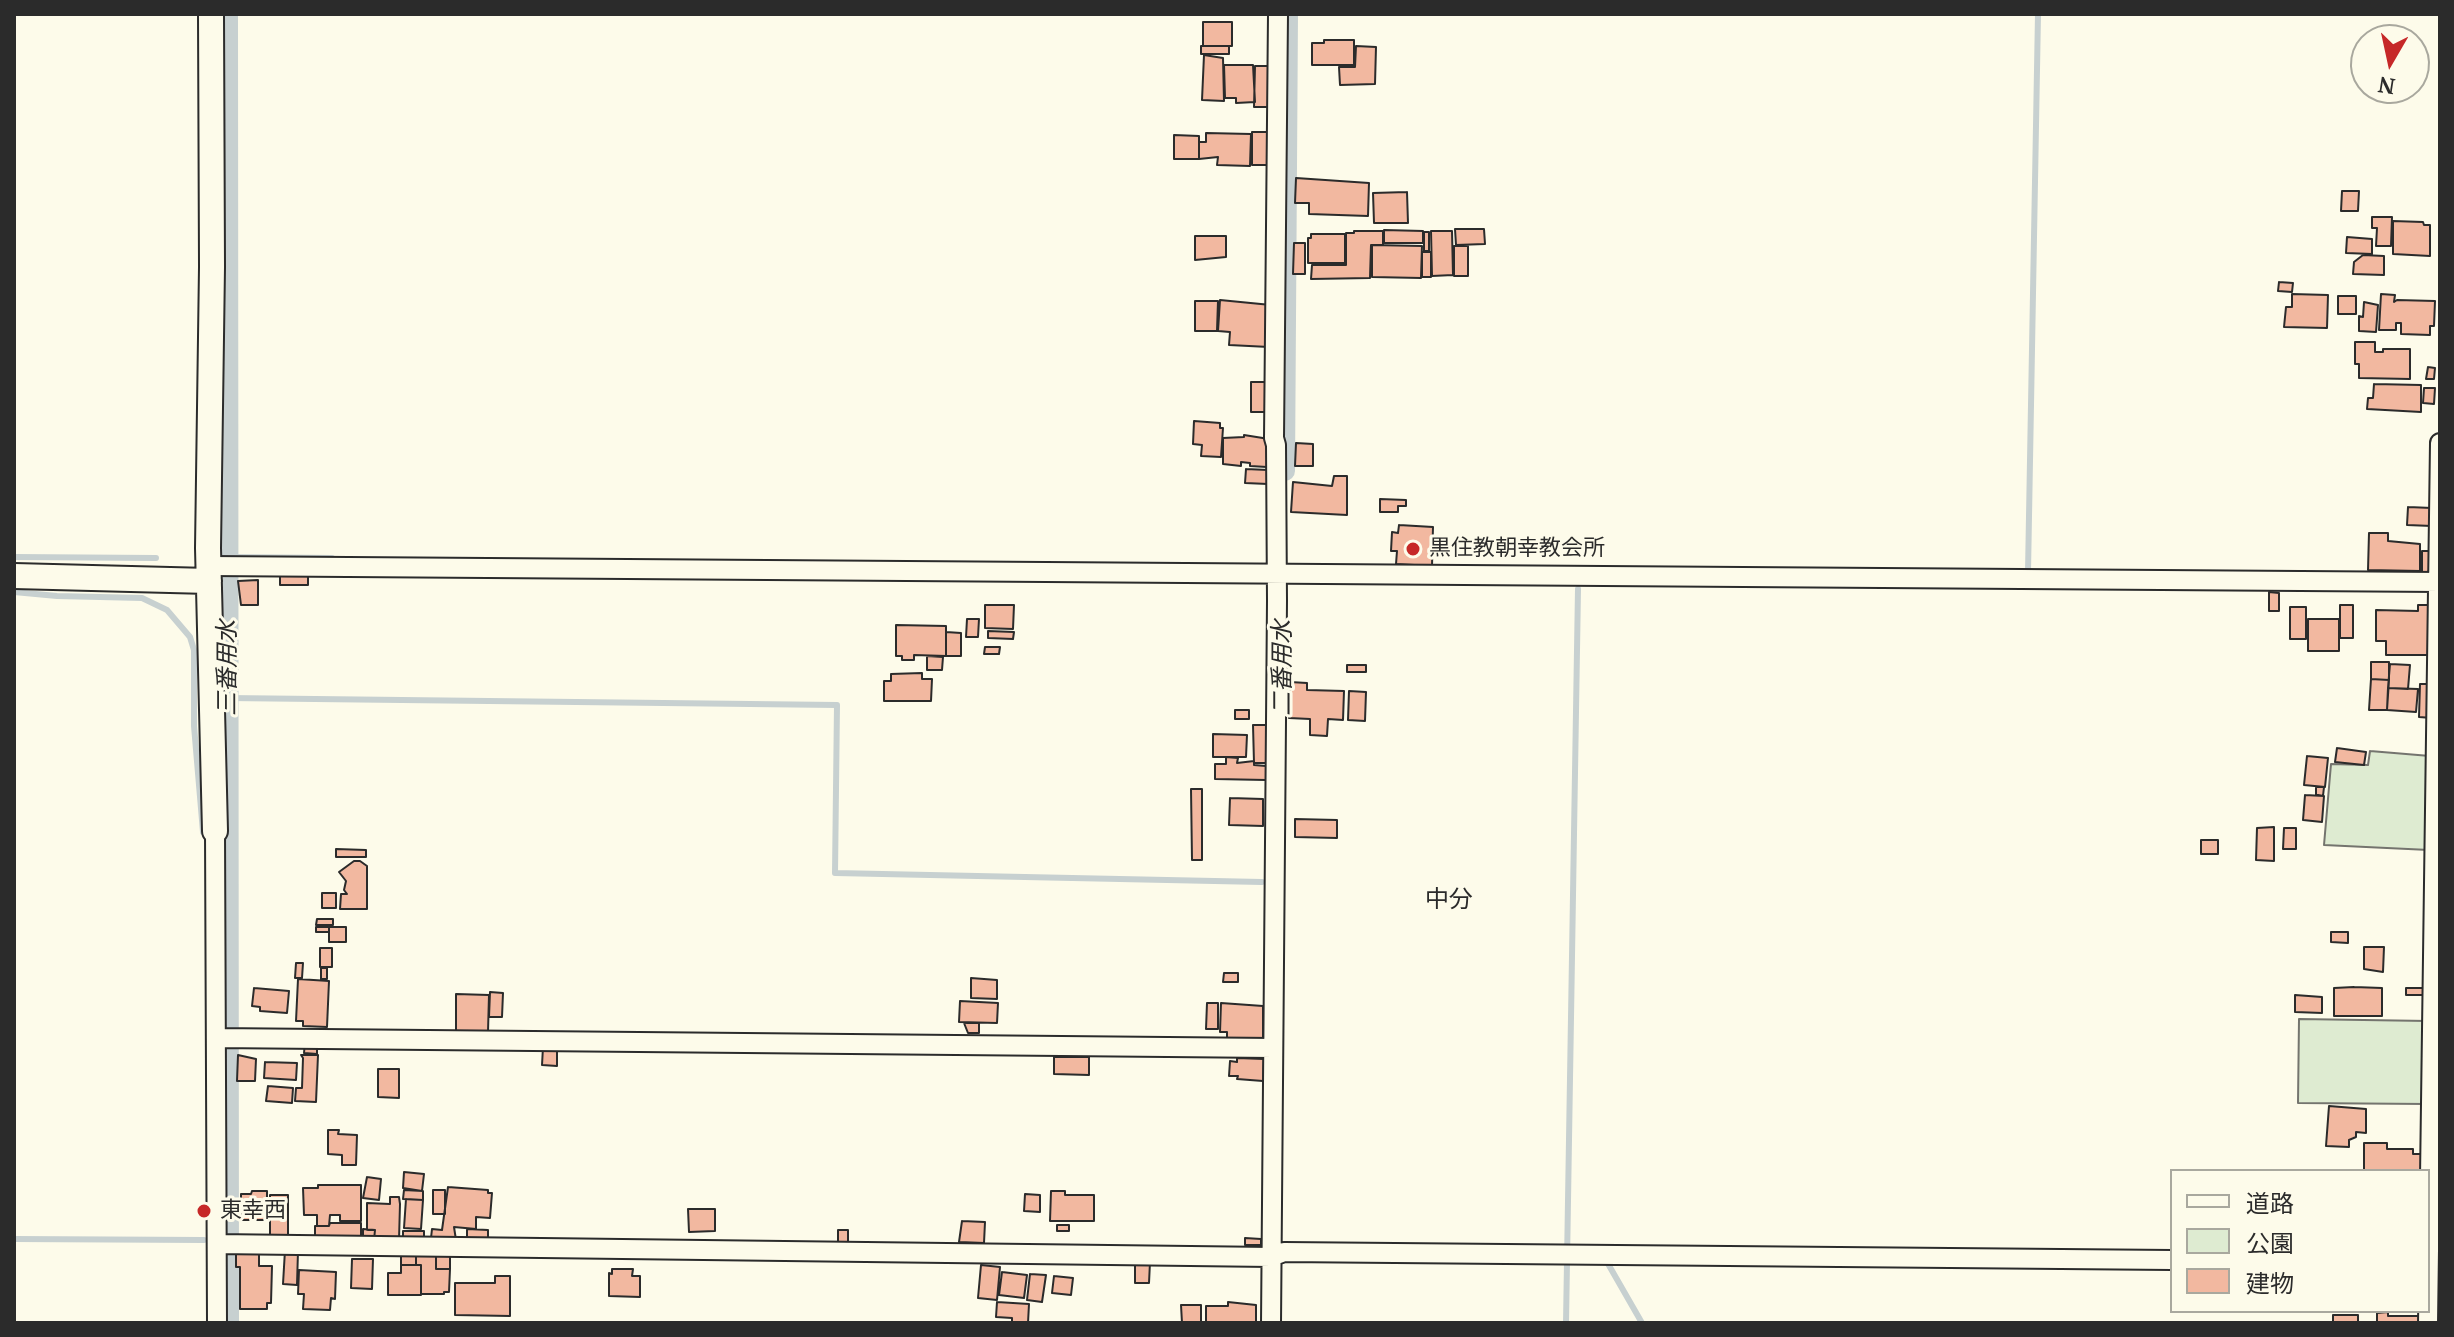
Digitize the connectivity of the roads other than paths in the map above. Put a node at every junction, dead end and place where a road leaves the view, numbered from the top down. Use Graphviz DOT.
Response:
graph roads {
  1 [pos="211,14"];
  2 [pos="1278,14"];
  3 [pos="2440,443"];
  4 [pos="219,570"];
  5 [pos="1281,574"];
  6 [pos="14,576"];
  7 [pos="2439,582"];
  8 [pos="215,831"];
  9 [pos="225,1038"];
  10 [pos="1273,1048"];
  11 [pos="226,1245"];
  12 [pos="1277,1255"];
  13 [pos="2170,1260"];
  14 [pos="2434,1261"];
  15 [pos="2430,1302"];
  16 [pos="217,1323"];
  17 [pos="1271,1323"];
  1 -- 4 [label="street"];
  2 -- 5 [label="street"];
  3 -- 7 [label="street"];
  4 -- 5 [label="street"];
  4 -- 6 [label="street"];
  4 -- 8 [label="street"];
  5 -- 7 [label="street"];
  5 -- 10 [label="street"];
  7 -- 14 [label="street"];
  8 -- 9 [label="street"];
  9 -- 10 [label="street"];
  9 -- 11 [label="street"];
  10 -- 12 [label="street"];
  11 -- 12 [label="street"];
  11 -- 16 [label="street"];
  12 -- 13 [label="street"];
  12 -- 17 [label="street"];
  14 -- 15 [label="street"];
}
